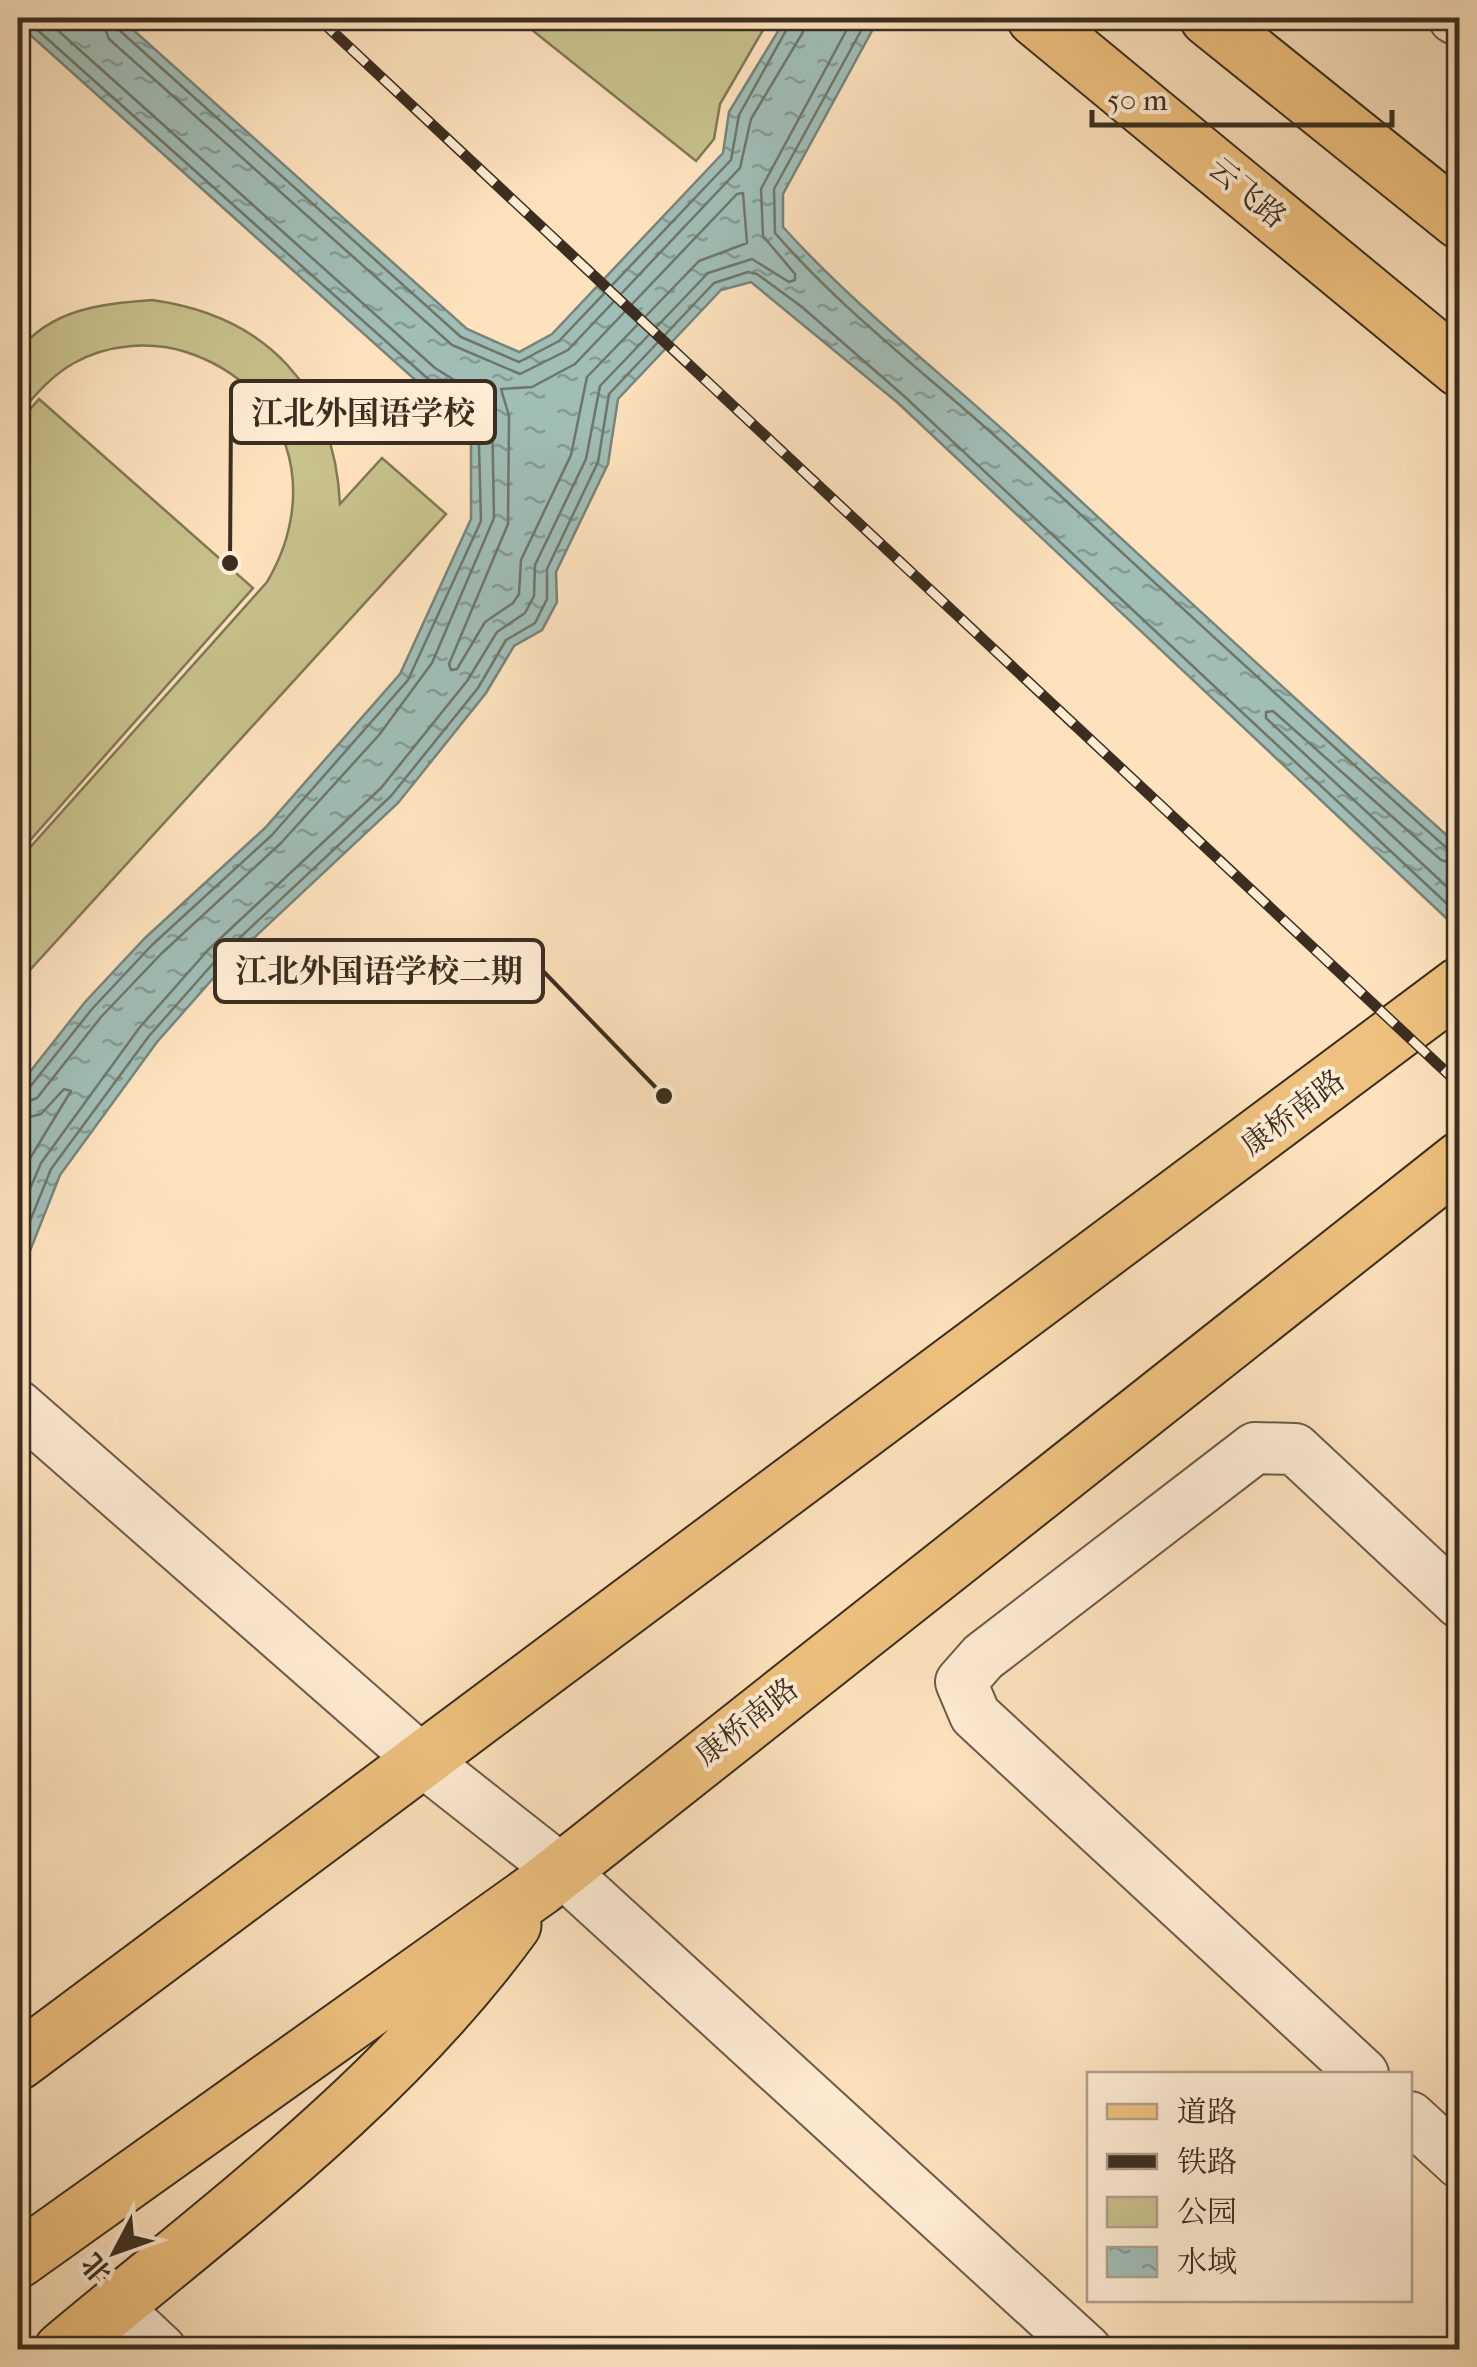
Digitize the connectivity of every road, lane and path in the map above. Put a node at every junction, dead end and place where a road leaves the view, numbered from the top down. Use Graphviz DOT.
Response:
graph roads {
  1 [pos="1034,18"];
  2 [pos="1208,18"];
  3 [pos="1460,221"];
  4 [pos="1460,369"];
  5 [pos="1460,985"];
  6 [pos="1460,1160"];
  7 [pos="18,1406"];
  8 [pos="1460,1603"];
  9 [pos="424,1761"];
  10 [pos="550,1878"];
  11 [pos="18,2062"];
  12 [pos="1362,2072"];
  13 [pos="1412,2119"];
  14 [pos="1460,2163"];
  15 [pos="18,2260"];
  16 [pos="114,2306"];
  17 [pos="62,2350"];
  18 [pos="161,2350"];
  19 [pos="1086,2350"];
  1 -- 4 [label="main road, 云飞路"];
  2 -- 3 [label="main road"];
  5 -- 9 [label="main road, 康桥南路"];
  6 -- 10 [label="main road, 康桥南路"];
  7 -- 9 [label="street"];
  8 -- 12 [label="street"];
  9 -- 10 [label="street"];
  9 -- 11 [label="main road, 康桥南路"];
  10 -- 15 [label="main road, 康桥南路"];
  10 -- 16 [label="main road"];
  10 -- 19 [label="street"];
  13 -- 14 [label="street"];
  16 -- 17 [label="main road"];
  16 -- 18 [label="street"];
}
